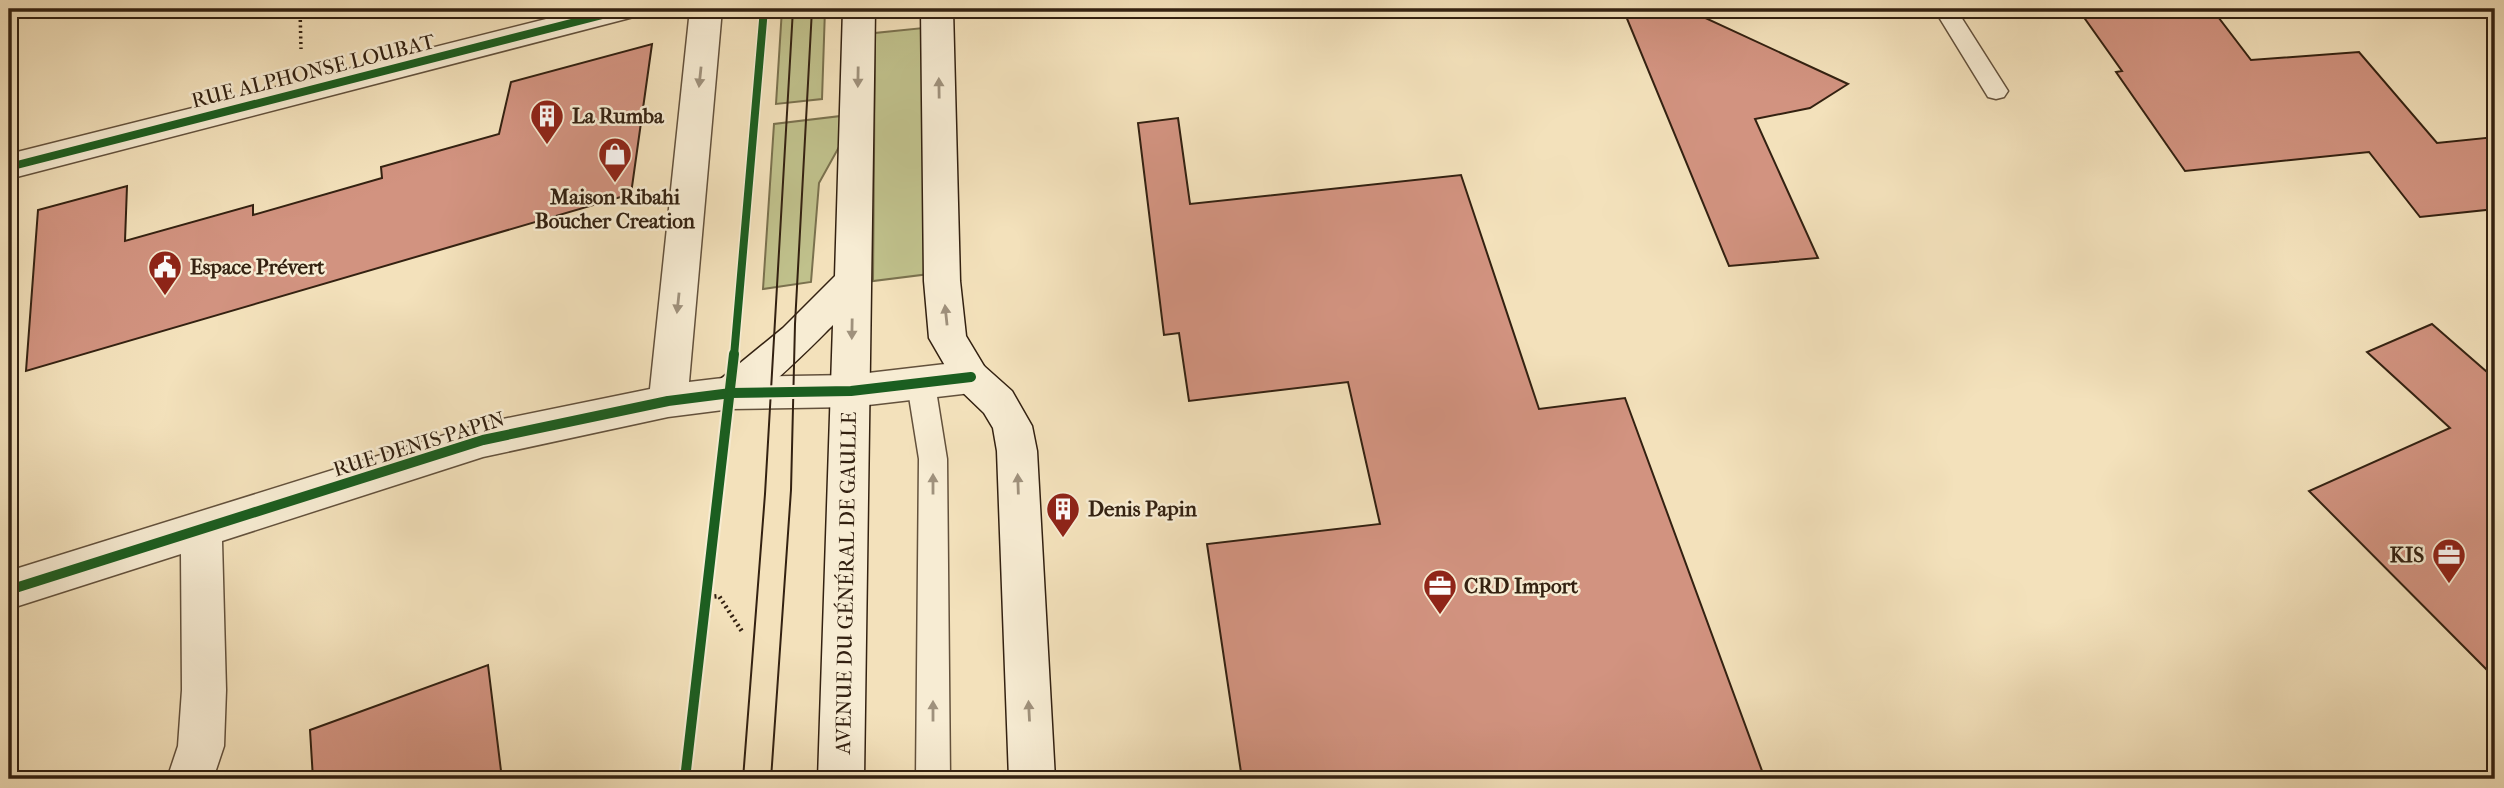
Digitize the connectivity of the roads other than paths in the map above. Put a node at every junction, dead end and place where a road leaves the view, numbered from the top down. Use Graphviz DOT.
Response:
graph roads {
  1 [pos="625,9"];
  2 [pos="706,9"];
  3 [pos="859,9"];
  4 [pos="937,9"];
  5 [pos="1945,9"];
  6 [pos="1996,91"];
  7 [pos="9,167"];
  8 [pos="853,280"];
  9 [pos="971,377"];
  10 [pos="921,384"];
  11 [pos="850,391"];
  12 [pos="731,393"];
  13 [pos="668,401"];
  14 [pos="201,529"];
  15 [pos="9,590"];
  16 [pos="190,779"];
  17 [pos="841,779"];
  18 [pos="933,779"];
  19 [pos="1032,779"];
  1 -- 7 [label="street, RUE ALPHONSE LOUBAT"];
  2 -- 13 [label="street, one-way"];
  3 -- 8 [label="street, AVENUE DU GÉNÉRAL DE GAULLE, one-way"];
  9 -- 4 [label="street, one-way"];
  5 -- 6 [label="lane"];
  8 -- 11 [label="street, AVENUE DU GÉNÉRAL DE GAULLE, one-way"];
  8 -- 12 [label="street"];
  9 -- 10 [label="street, RUE DENIS PAPIN"];
  19 -- 9 [label="street, one-way"];
  10 -- 11 [label="street, RUE DENIS PAPIN"];
  18 -- 10 [label="lane, one-way"];
  11 -- 12 [label="street, RUE DENIS PAPIN"];
  11 -- 17 [label="street, AVENUE DU GÉNÉRAL DE GAULLE"];
  12 -- 13 [label="street, RUE DENIS PAPIN"];
  13 -- 14 [label="street, RUE DENIS PAPIN"];
  14 -- 15 [label="street, RUE DENIS PAPIN"];
  14 -- 16 [label="street"];
}
